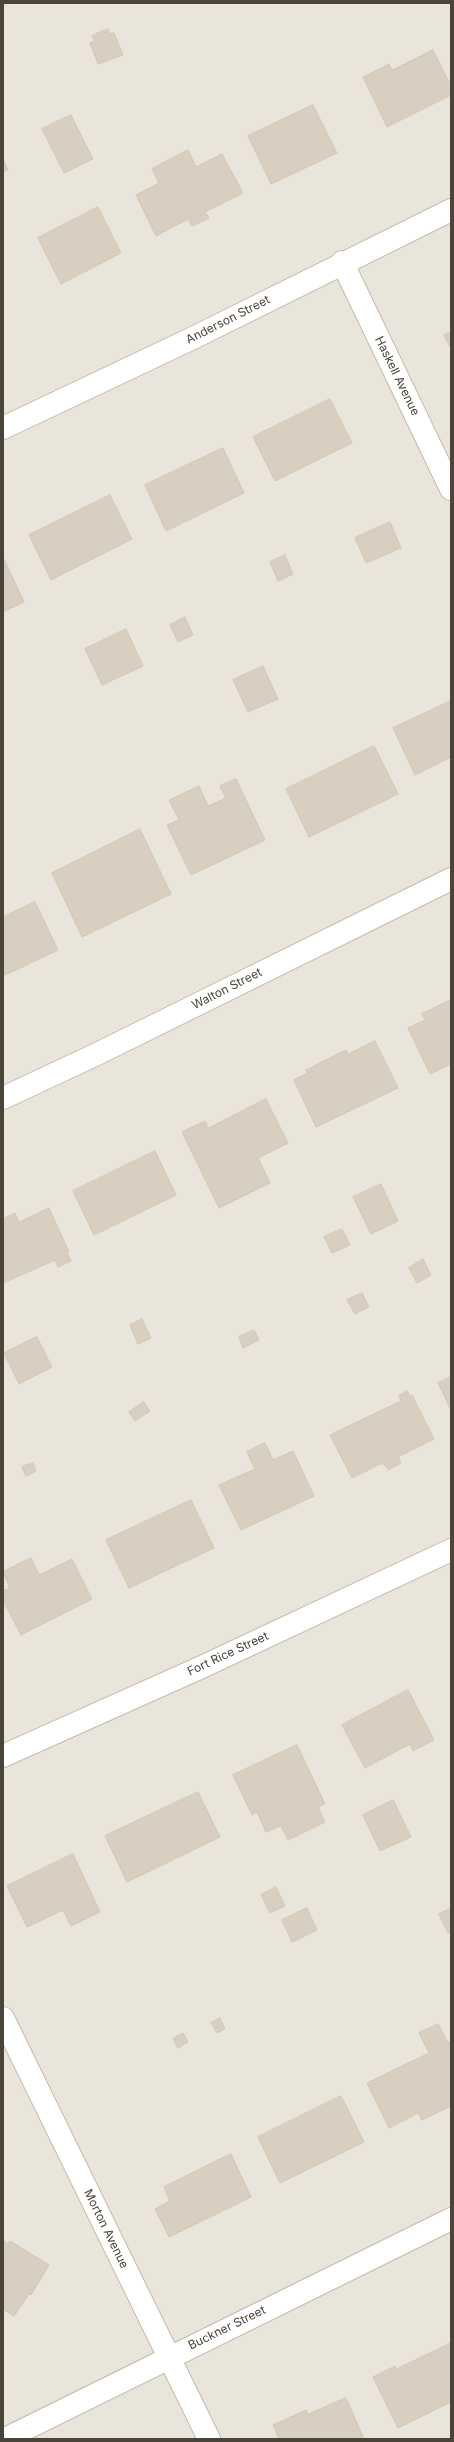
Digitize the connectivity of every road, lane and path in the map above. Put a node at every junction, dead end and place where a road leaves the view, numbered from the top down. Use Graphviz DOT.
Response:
graph roads {
  1 [pos="451,210"];
  2 [pos="342,262"];
  3 [pos="3,428"];
  4 [pos="451,489"];
  5 [pos="451,879"];
  6 [pos="3,1098"];
  7 [pos="451,1550"];
  8 [pos="3,1756"];
  9 [pos="3,2018"];
  10 [pos="451,2219"];
  11 [pos="168,2357"];
  12 [pos="4,2439"];
  13 [pos="209,2439"];
  1 -- 2 [label="street, Anderson Street"];
  2 -- 3 [label="street, Anderson Street"];
  2 -- 4 [label="street, Haskell Avenue"];
  5 -- 6 [label="street, Walton Street"];
  7 -- 8 [label="street, Fort Rice Street"];
  9 -- 11 [label="street, Morton Avenue"];
  10 -- 11 [label="street, Buckner Street"];
  11 -- 12 [label="street, Buckner Street"];
  11 -- 13 [label="street, Morton Avenue"];
}
